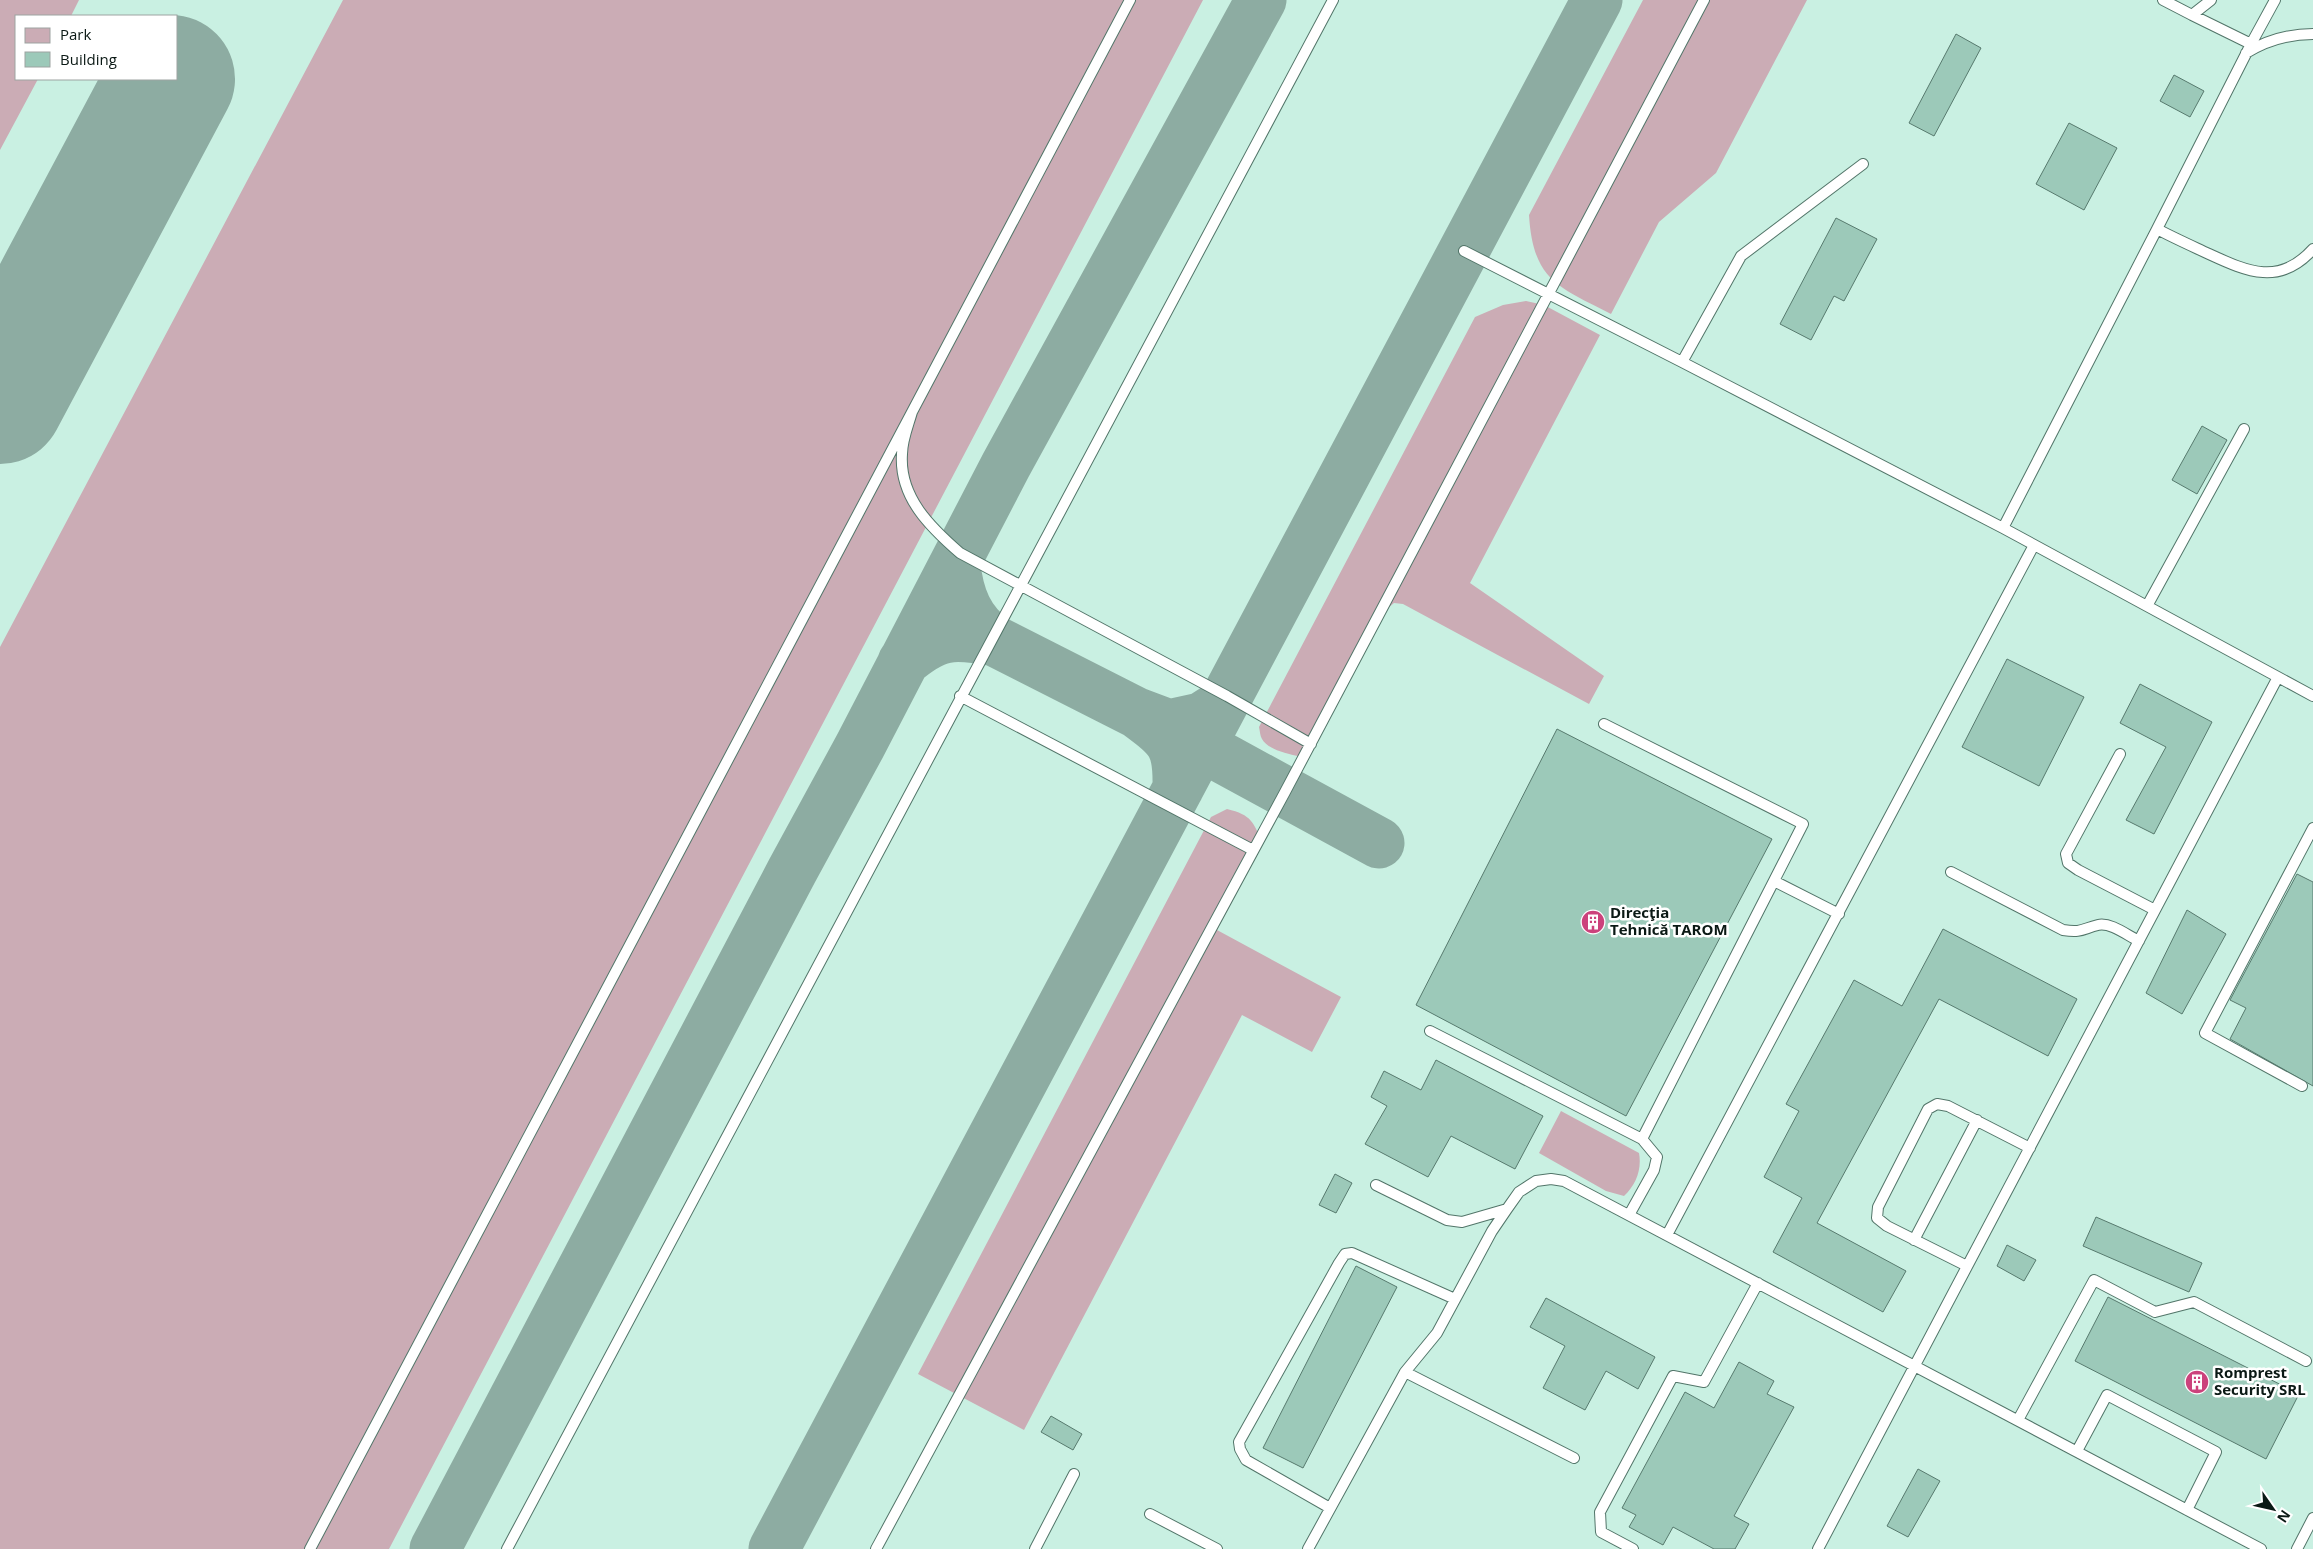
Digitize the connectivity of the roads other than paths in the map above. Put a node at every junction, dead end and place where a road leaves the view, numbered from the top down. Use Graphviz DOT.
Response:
graph roads {
  1 [pos="1130,0"];
  2 [pos="1333,0"];
  3 [pos="1704,0"];
  4 [pos="2163,0"];
  5 [pos="2211,0"];
  6 [pos="2275,0"];
  7 [pos="2192,15"];
  8 [pos="2313,34"];
  9 [pos="2248,49"];
  10 [pos="1863,164"];
  11 [pos="2157,229"];
  12 [pos="2313,249"];
  13 [pos="1464,251"];
  14 [pos="1548,294"];
  15 [pos="1682,362"];
  16 [pos="912,412"];
  17 [pos="2244,430"];
  18 [pos="2003,528"];
  19 [pos="2034,545"];
  20 [pos="1020,585"];
  21 [pos="2147,606"];
  22 [pos="2278,677"];
  23 [pos="960,696"];
  24 [pos="2313,696"];
  25 [pos="1604,724"];
  26 [pos="1310,744"];
  27 [pos="2120,754"];
  28 [pos="2313,828"];
  29 [pos="1253,850"];
  30 [pos="1951,872"];
  31 [pos="1774,881"];
  32 [pos="2155,910"];
  33 [pos="1839,914"];
  34 [pos="2139,941"];
  35 [pos="1430,1031"];
  36 [pos="2302,1086"];
  37 [pos="1977,1120"];
  38 [pos="1642,1139"];
  39 [pos="2030,1148"];
  40 [pos="1376,1184"];
  41 [pos="1507,1208"];
  42 [pos="1629,1215"];
  43 [pos="1667,1235"];
  44 [pos="1914,1240"];
  45 [pos="1967,1266"];
  46 [pos="1758,1283"];
  47 [pos="1455,1299"];
  48 [pos="2306,1361"];
  49 [pos="1915,1366"];
  50 [pos="1405,1372"];
  51 [pos="2018,1420"];
  52 [pos="2077,1451"];
  53 [pos="1574,1458"];
  54 [pos="1074,1474"];
  55 [pos="1330,1508"];
  56 [pos="2187,1510"];
  57 [pos="1150,1514"];
  58 [pos="2313,1518"];
  59 [pos="310,1549"];
  60 [pos="507,1549"];
  61 [pos="876,1549"];
  62 [pos="1035,1549"];
  63 [pos="1217,1549"];
  64 [pos="1308,1549"];
  65 [pos="1633,1549"];
  66 [pos="1818,1549"];
  67 [pos="2261,1549"];
  68 [pos="2297,1549"];
  1 -- 16 [label="lane"];
  2 -- 20 [label="lane"];
  3 -- 14 [label="lane"];
  4 -- 7 [label="lane"];
  5 -- 7 [label="lane"];
  6 -- 9 [label="lane"];
  7 -- 9 [label="lane"];
  8 -- 9 [label="lane"];
  9 -- 11 [label="lane"];
  10 -- 15 [label="lane"];
  11 -- 12 [label="lane"];
  11 -- 18 [label="lane"];
  13 -- 14 [label="lane"];
  14 -- 15 [label="lane"];
  14 -- 26 [label="lane"];
  15 -- 18 [label="lane"];
  16 -- 20 [label="lane"];
  16 -- 59 [label="lane"];
  17 -- 21 [label="lane"];
  18 -- 19 [label="lane"];
  19 -- 21 [label="lane"];
  19 -- 33 [label="lane"];
  20 -- 23 [label="lane"];
  20 -- 26 [label="lane"];
  21 -- 22 [label="lane"];
  22 -- 24 [label="lane"];
  22 -- 32 [label="lane"];
  23 -- 29 [label="lane"];
  23 -- 60 [label="lane"];
  25 -- 31 [label="lane"];
  26 -- 29 [label="lane"];
  27 -- 32 [label="lane"];
  28 -- 36 [label="lane"];
  29 -- 61 [label="lane"];
  30 -- 34 [label="lane"];
  31 -- 33 [label="lane"];
  31 -- 38 [label="lane"];
  32 -- 34 [label="lane"];
  33 -- 43 [label="lane"];
  34 -- 39 [label="lane"];
  35 -- 38 [label="lane"];
  37 -- 39 [label="lane"];
  37 -- 44 [label="lane"];
  37 -- 44 [label="lane"];
  38 -- 42 [label="lane"];
  39 -- 45 [label="lane"];
  40 -- 41 [label="lane"];
  41 -- 42 [label="lane"];
  41 -- 47 [label="lane"];
  42 -- 43 [label="lane"];
  43 -- 46 [label="lane"];
  44 -- 45 [label="lane"];
  45 -- 49 [label="lane"];
  46 -- 49 [label="lane"];
  46 -- 65 [label="lane"];
  47 -- 50 [label="lane"];
  47 -- 55 [label="lane"];
  48 -- 51 [label="lane"];
  49 -- 51 [label="lane"];
  49 -- 66 [label="lane"];
  50 -- 53 [label="lane"];
  50 -- 55 [label="lane"];
  51 -- 52 [label="lane"];
  52 -- 56 [label="lane"];
  52 -- 56 [label="lane"];
  54 -- 62 [label="lane"];
  55 -- 64 [label="lane"];
  56 -- 67 [label="lane"];
  57 -- 63 [label="lane"];
  58 -- 68 [label="lane"];
}
